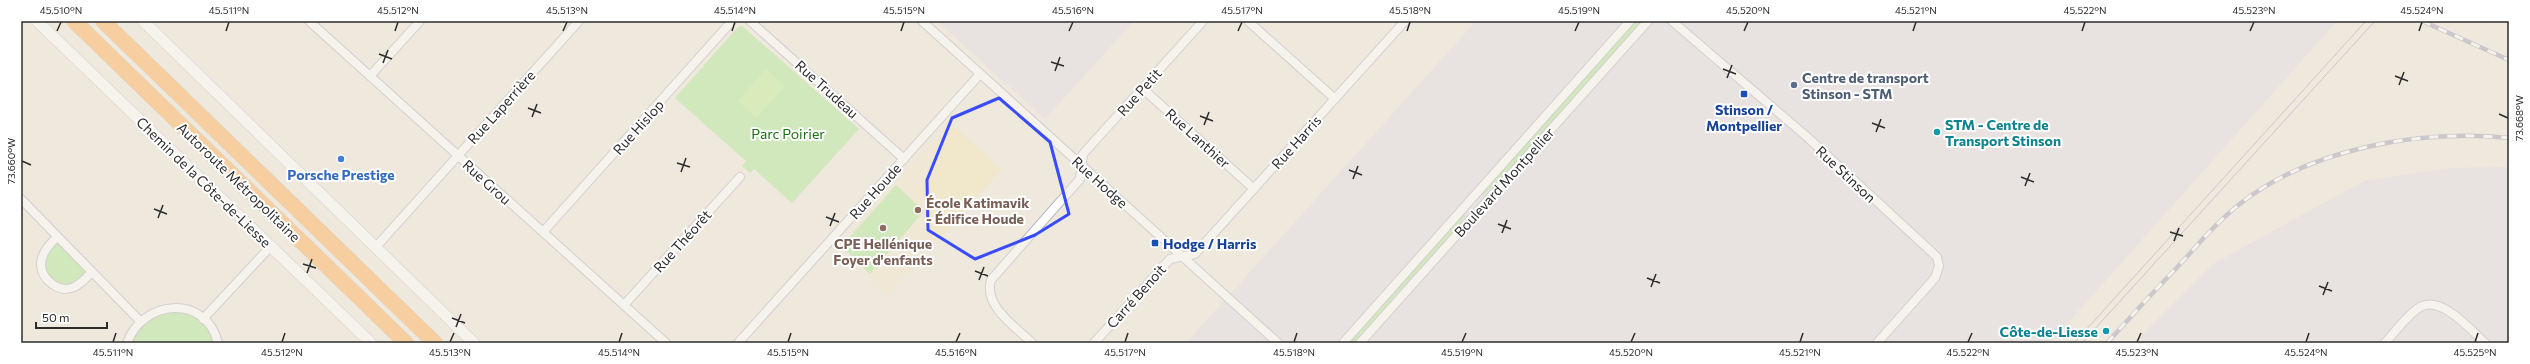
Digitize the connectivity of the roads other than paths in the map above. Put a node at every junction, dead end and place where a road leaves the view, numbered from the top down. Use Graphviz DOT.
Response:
graph roads {
  1 [pos="37,21"];
  2 [pos="74,21"];
  3 [pos="103,21"];
  4 [pos="143,21"];
  5 [pos="309,21"];
  6 [pos="420,21"];
  7 [pos="579,21"];
  8 [pos="732,21"];
  9 [pos="750,21"];
  10 [pos="922,21"];
  11 [pos="1203,21"];
  12 [pos="1248,21"];
  13 [pos="1405,21"];
  14 [pos="1630,21"];
  15 [pos="1648,21"];
  16 [pos="1672,21"];
  17 [pos="980,74"];
  18 [pos="370,76"];
  19 [pos="1142,88"];
  20 [pos="1334,99"];
  21 [pos="457,155"];
  22 [pos="904,159"];
  23 [pos="1082,166"];
  24 [pos="740,177"];
  25 [pos="1254,189"];
  26 [pos="21,199"];
  27 [pos="543,232"];
  28 [pos="57,237"];
  29 [pos="270,247"];
  30 [pos="375,248"];
  31 [pos="1182,257"];
  32 [pos="91,272"];
  33 [pos="624,305"];
  34 [pos="203,319"];
  35 [pos="140,321"];
  36 [pos="127,343"];
  37 [pos="218,343"];
  38 [pos="371,343"];
  39 [pos="406,343"];
  40 [pos="435,343"];
  41 [pos="474,343"];
  42 [pos="666,343"];
  43 [pos="738,343"];
  44 [pos="1032,343"];
  45 [pos="1094,343"];
  46 [pos="1278,343"];
  47 [pos="1343,343"];
  48 [pos="1360,343"];
  49 [pos="1877,343"];
  50 [pos="2385,343"];
  51 [pos="2485,343"];
  1 -- 29 [label="main road, Chemin de la Côte-de-Liesse"];
  2 -- 39 [label="highway, Autoroute Métropolitaine"];
  3 -- 40 [label="highway, Autoroute Métropolitaine"];
  4 -- 30 [label="main road"];
  5 -- 18 [label="street, Rue Grou"];
  6 -- 18 [label="street"];
  7 -- 21 [label="street, Rue Laperrière"];
  8 -- 27 [label="street, Rue Hislop"];
  9 -- 22 [label="street, Rue Trudeau"];
  10 -- 17 [label="street, Rue Hodge"];
  11 -- 19 [label="street, Rue Petit"];
  12 -- 20 [label="street"];
  13 -- 20 [label="street, Rue Harris"];
  14 -- 47 [label="street, Boulevard Montpellier"];
  15 -- 48 [label="street, Boulevard Montpellier"];
  16 -- 49 [label="street, Rue Stinson"];
  17 -- 22 [label="street, Rue Houde"];
  17 -- 23 [label="street, Rue Hodge"];
  18 -- 21 [label="street, Rue Grou"];
  19 -- 23 [label="street, Rue Petit"];
  19 -- 25 [label="street, Rue Lanthier"];
  20 -- 25 [label="street, Rue Harris"];
  21 -- 27 [label="street, Rue Grou"];
  21 -- 30 [label="street, Rue Laperrière"];
  22 -- 43 [label="street, Rue Houde"];
  23 -- 31 [label="street, Rue Hodge"];
  23 -- 44 [label="street"];
  24 -- 33 [label="street, Rue Théorêt"];
  25 -- 31 [label="street, Rue Harris"];
  26 -- 28 [label="street"];
  27 -- 33 [label="street, Rue Grou"];
  28 -- 32 [label="street"];
  28 -- 32 [label="street"];
  29 -- 34 [label="street"];
  29 -- 38 [label="main road, Chemin de la Côte-de-Liesse"];
  30 -- 41 [label="main road"];
  31 -- 45 [label="street, Carré Benoit"];
  31 -- 46 [label="street, Rue Hodge"];
  32 -- 35 [label="street"];
  33 -- 42 [label="street, Rue Grou"];
  34 -- 35 [label="street"];
  34 -- 37 [label="street"];
  35 -- 36 [label="street"];
  50 -- 51 [label="street"];
}
